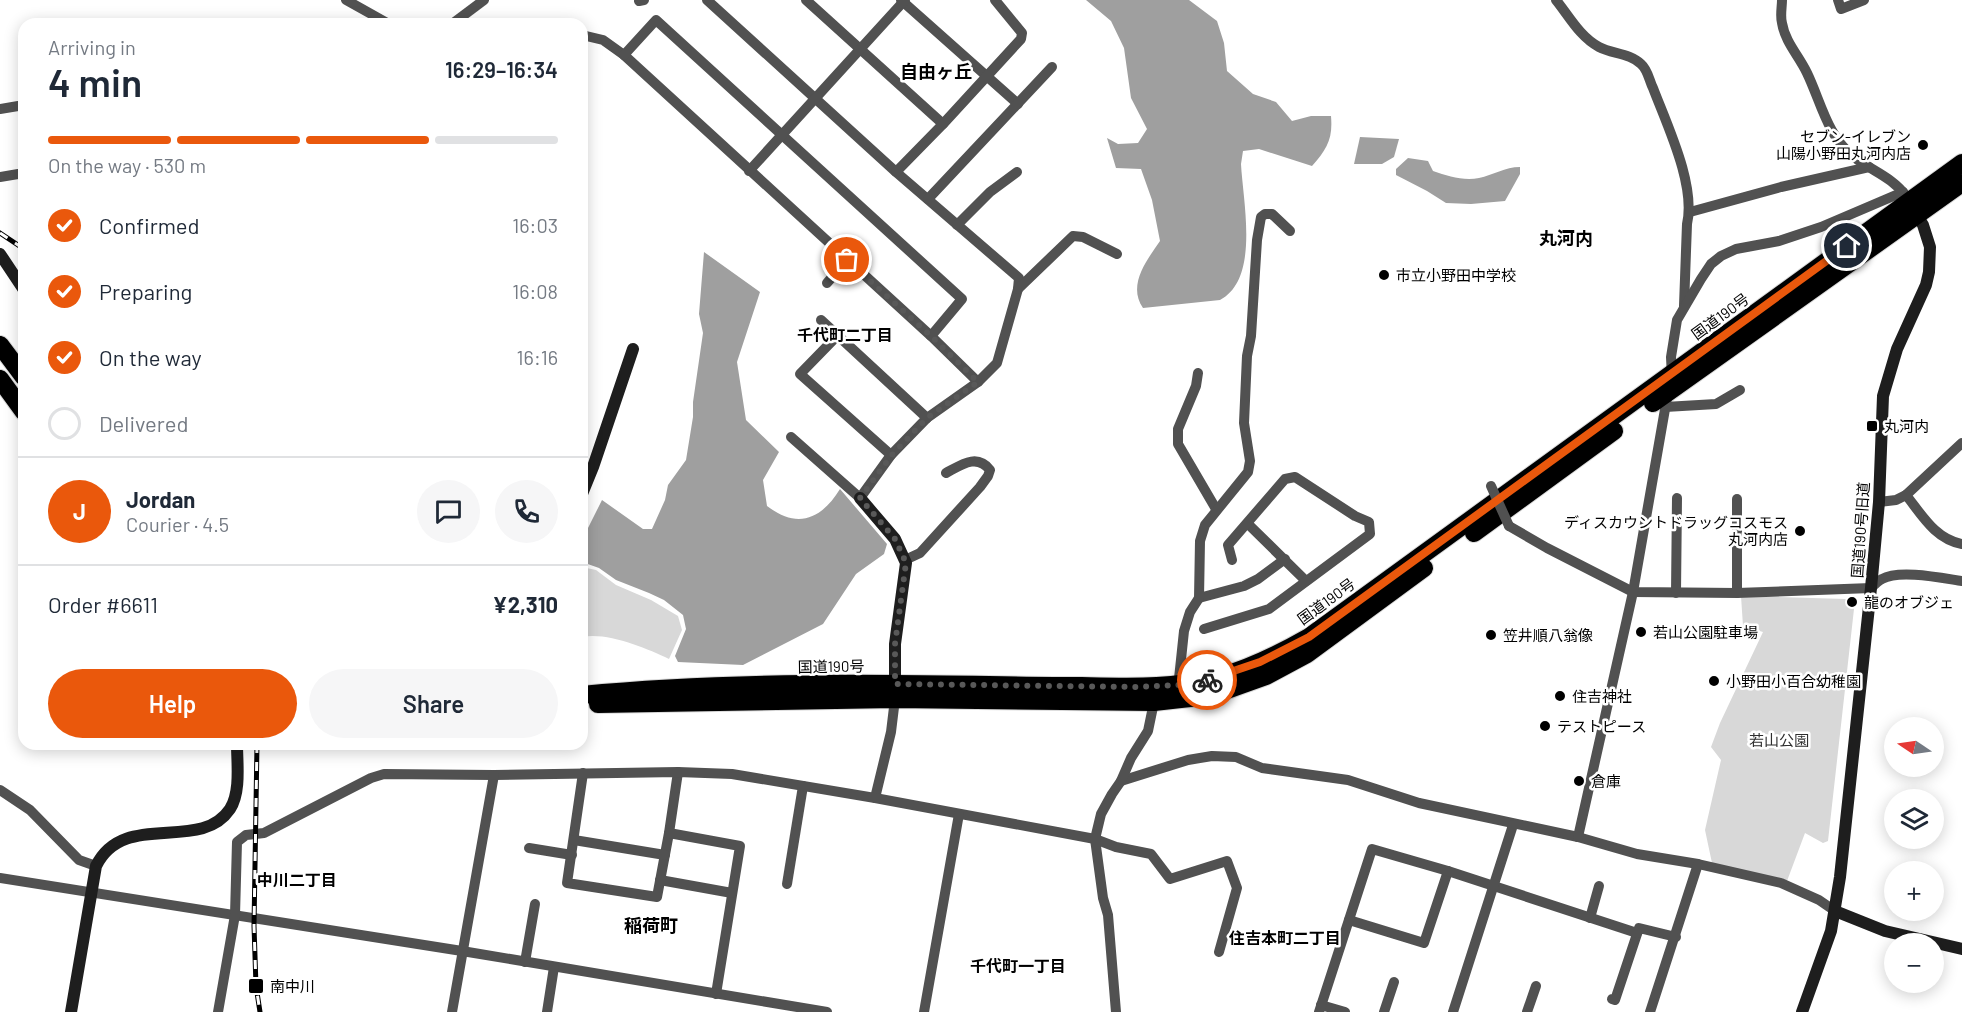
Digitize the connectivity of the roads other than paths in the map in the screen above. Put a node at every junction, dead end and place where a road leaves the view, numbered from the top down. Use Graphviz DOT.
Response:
graph roads {
  1 [pos="346,0"];
  2 [pos="484,0"];
  3 [pos="707,0"];
  4 [pos="806,0"];
  5 [pos="995,0"];
  6 [pos="1556,0"];
  7 [pos="1782,0"];
  8 [pos="1838,0"];
  9 [pos="1864,0"];
  10 [pos="903,1"];
  11 [pos="378,18"];
  12 [pos="460,18"];
  13 [pos="588,36"];
  14 [pos="860,49"];
  15 [pos="624,55"];
  16 [pos="1052,67"];
  17 [pos="986,76"];
  18 [pos="816,98"];
  19 [pos="1018,104"];
  20 [pos="18,106"];
  21 [pos="0,109"];
  22 [pos="943,124"];
  23 [pos="782,134"];
  24 [pos="1962,163"];
  25 [pos="1869,167"];
  26 [pos="749,171"];
  27 [pos="896,172"];
  28 [pos="1017,172"];
  29 [pos="18,174"];
  30 [pos="0,177"];
  31 [pos="1962,183"];
  32 [pos="928,199"];
  33 [pos="1910,203"];
  34 [pos="1690,212"];
  35 [pos="957,225"];
  36 [pos="1290,231"];
  37 [pos="0,254"];
  38 [pos="1117,255"];
  39 [pos="847,260"];
  40 [pos="18,281"];
  41 [pos="827,283"];
  42 [pos="1018,290"];
  43 [pos="1684,307"];
  44 [pos="821,320"];
  45 [pos="837,336"];
  46 [pos="931,336"];
  47 [pos="0,345"];
  48 [pos="633,349"];
  49 [pos="18,369"];
  50 [pos="1198,373"];
  51 [pos="1673,373"];
  52 [pos="0,379"];
  53 [pos="978,382"];
  54 [pos="1740,390"];
  55 [pos="1666,400"];
  56 [pos="18,404"];
  57 [pos="927,418"];
  58 [pos="791,437"];
  59 [pos="1962,444"];
  60 [pos="891,456"];
  61 [pos="946,473"];
  62 [pos="588,479"];
  63 [pos="1491,486"];
  64 [pos="1906,495"];
  65 [pos="860,498"];
  66 [pos="1677,498"];
  67 [pos="1737,499"];
  68 [pos="1879,502"];
  69 [pos="1216,509"];
  70 [pos="1248,524"];
  71 [pos="1962,544"];
  72 [pos="1285,559"];
  73 [pos="905,560"];
  74 [pos="1232,560"];
  75 [pos="1306,581"];
  76 [pos="1962,582"];
  77 [pos="1871,588"];
  78 [pos="1633,592"];
  79 [pos="1676,593"];
  80 [pos="1737,593"];
  81 [pos="1199,598"];
  82 [pos="1204,629"];
  83 [pos="895,691"];
  84 [pos="1178,692"];
  85 [pos="588,695"];
  86 [pos="1154,702"];
  87 [pos="588,705"];
  88 [pos="237,750"];
  89 [pos="678,772"];
  90 [pos="583,773"];
  91 [pos="494,775"];
  92 [pos="1121,781"];
  93 [pos="803,786"];
  94 [pos="0,790"];
  95 [pos="875,798"];
  96 [pos="959,814"];
  97 [pos="1513,825"];
  98 [pos="669,833"];
  99 [pos="1578,837"];
  100 [pos="1095,839"];
  101 [pos="574,840"];
  102 [pos="529,848"];
  103 [pos="572,855"];
  104 [pos="665,855"];
  105 [pos="1698,864"];
  106 [pos="96,866"];
  107 [pos="1448,871"];
  108 [pos="0,878"];
  109 [pos="660,880"];
  110 [pos="787,884"];
  111 [pos="1599,886"];
  112 [pos="1494,887"];
  113 [pos="91,893"];
  114 [pos="732,893"];
  115 [pos="535,904"];
  116 [pos="1835,911"];
  117 [pos="235,915"];
  118 [pos="1590,918"];
  119 [pos="1349,920"];
  120 [pos="1637,933"];
  121 [pos="1676,937"];
  122 [pos="1962,949"];
  123 [pos="462,951"];
  124 [pos="1219,952"];
  125 [pos="525,962"];
  126 [pos="554,967"];
  127 [pos="1394,982"];
  128 [pos="1536,986"];
  129 [pos="716,994"];
  130 [pos="1612,999"];
  131 [pos="1320,1008"];
  132 [pos="71,1012"];
  133 [pos="218,1012"];
  134 [pos="452,1012"];
  135 [pos="547,1012"];
  136 [pos="827,1012"];
  137 [pos="924,1012"];
  138 [pos="1116,1012"];
  139 [pos="1345,1012"];
  140 [pos="1384,1012"];
  141 [pos="1453,1012"];
  142 [pos="1527,1012"];
  143 [pos="1650,1012"];
  144 [pos="1802,1012"];
  1 -- 11 [label="street"];
  2 -- 12 [label="street"];
  3 -- 18 [label="street"];
  4 -- 14 [label="street"];
  5 -- 17 [label="street"];
  6 -- 34 [label="street"];
  7 -- 25 [label="street"];
  8 -- 9 [label="street"];
  10 -- 14 [label="street"];
  10 -- 17 [label="street"];
  13 -- 15 [label="street"];
  14 -- 18 [label="street"];
  14 -- 22 [label="street"];
  15 -- 23 [label="street"];
  15 -- 26 [label="street"];
  16 -- 19 [label="street"];
  17 -- 19 [label="street"];
  17 -- 22 [label="street"];
  18 -- 23 [label="street"];
  18 -- 27 [label="street"];
  19 -- 32 [label="street"];
  20 -- 21 [label="street"];
  22 -- 27 [label="street"];
  23 -- 26 [label="street"];
  23 -- 46 [label="street"];
  24 -- 33 [label="highway, 国道190号"];
  25 -- 33 [label="street"];
  25 -- 34 [label="street"];
  26 -- 39 [label="street"];
  27 -- 32 [label="street"];
  28 -- 35 [label="street"];
  29 -- 30 [label="street"];
  31 -- 33 [label="highway, 国道190号"];
  32 -- 35 [label="street"];
  33 -- 43 [label="street"];
  33 -- 51 [label="highway, 国道190号"];
  33 -- 55 [label="highway, 国道190号"];
  33 -- 68 [label="street, 国道190号旧道"];
  34 -- 43 [label="street"];
  35 -- 42 [label="street"];
  36 -- 69 [label="street"];
  37 -- 40 [label="street"];
  38 -- 42 [label="street"];
  39 -- 41 [label="street"];
  39 -- 46 [label="street"];
  42 -- 53 [label="street"];
  43 -- 51 [label="street"];
  44 -- 45 [label="street"];
  45 -- 57 [label="street"];
  45 -- 60 [label="street"];
  46 -- 53 [label="street"];
  47 -- 49 [label="highway"];
  48 -- 62 [label="street"];
  50 -- 69 [label="street"];
  51 -- 55 [label="street"];
  51 -- 84 [label="highway, 国道190号"];
  52 -- 56 [label="highway"];
  53 -- 57 [label="street"];
  54 -- 55 [label="street"];
  55 -- 78 [label="street"];
  55 -- 84 [label="highway, 国道190号"];
  57 -- 60 [label="street"];
  58 -- 65 [label="street"];
  59 -- 64 [label="street"];
  60 -- 65 [label="street"];
  61 -- 73 [label="street"];
  63 -- 78 [label="street, bridge"];
  64 -- 68 [label="street"];
  64 -- 71 [label="street"];
  65 -- 73 [label="street"];
  66 -- 79 [label="street"];
  67 -- 80 [label="street"];
  68 -- 77 [label="street, 国道190号旧道"];
  69 -- 81 [label="street"];
  70 -- 72 [label="street"];
  70 -- 74 [label="street"];
  70 -- 75 [label="street"];
  72 -- 75 [label="street"];
  72 -- 81 [label="street"];
  73 -- 83 [label="street"];
  75 -- 82 [label="street"];
  76 -- 77 [label="street"];
  77 -- 80 [label="street"];
  77 -- 116 [label="street, 国道190号旧道"];
  78 -- 79 [label="street"];
  78 -- 99 [label="street"];
  79 -- 80 [label="street"];
  81 -- 84 [label="street"];
  83 -- 84 [label="highway, 国道190号"];
  83 -- 85 [label="highway, 国道190号"];
  83 -- 86 [label="highway, 国道190号"];
  83 -- 87 [label="highway, 国道190号"];
  83 -- 95 [label="street"];
  84 -- 86 [label="highway, 国道190号"];
  86 -- 92 [label="street"];
  88 -- 106 [label="street"];
  89 -- 90 [label="street"];
  89 -- 93 [label="street"];
  89 -- 98 [label="street"];
  90 -- 91 [label="street"];
  90 -- 101 [label="street"];
  91 -- 117 [label="street"];
  91 -- 123 [label="street"];
  92 -- 97 [label="street"];
  92 -- 100 [label="street"];
  93 -- 95 [label="street"];
  93 -- 110 [label="street"];
  94 -- 106 [label="street"];
  95 -- 96 [label="street"];
  96 -- 100 [label="street"];
  96 -- 137 [label="street"];
  97 -- 99 [label="street"];
  97 -- 112 [label="street"];
  98 -- 104 [label="street"];
  98 -- 114 [label="street"];
  99 -- 105 [label="street"];
  100 -- 124 [label="street"];
  100 -- 138 [label="street"];
  101 -- 103 [label="street"];
  101 -- 104 [label="street"];
  102 -- 103 [label="street"];
  103 -- 109 [label="street"];
  104 -- 109 [label="street"];
  105 -- 116 [label="street"];
  105 -- 121 [label="street"];
  106 -- 113 [label="street"];
  107 -- 112 [label="street"];
  107 -- 119 [label="street"];
  107 -- 119 [label="street"];
  108 -- 113 [label="street"];
  109 -- 114 [label="street"];
  111 -- 118 [label="street"];
  112 -- 118 [label="street"];
  112 -- 141 [label="street"];
  113 -- 117 [label="street"];
  113 -- 132 [label="street"];
  114 -- 129 [label="street"];
  115 -- 125 [label="street"];
  116 -- 122 [label="street"];
  116 -- 144 [label="street, 国道190号旧道"];
  117 -- 123 [label="street"];
  117 -- 133 [label="street"];
  118 -- 120 [label="street"];
  119 -- 131 [label="street"];
  120 -- 121 [label="street"];
  120 -- 130 [label="street"];
  121 -- 143 [label="street"];
  123 -- 125 [label="street"];
  123 -- 134 [label="street"];
  125 -- 126 [label="street"];
  126 -- 129 [label="street"];
  126 -- 135 [label="street"];
  127 -- 140 [label="street"];
  128 -- 142 [label="street"];
  129 -- 136 [label="street"];
  131 -- 139 [label="street"];
}
